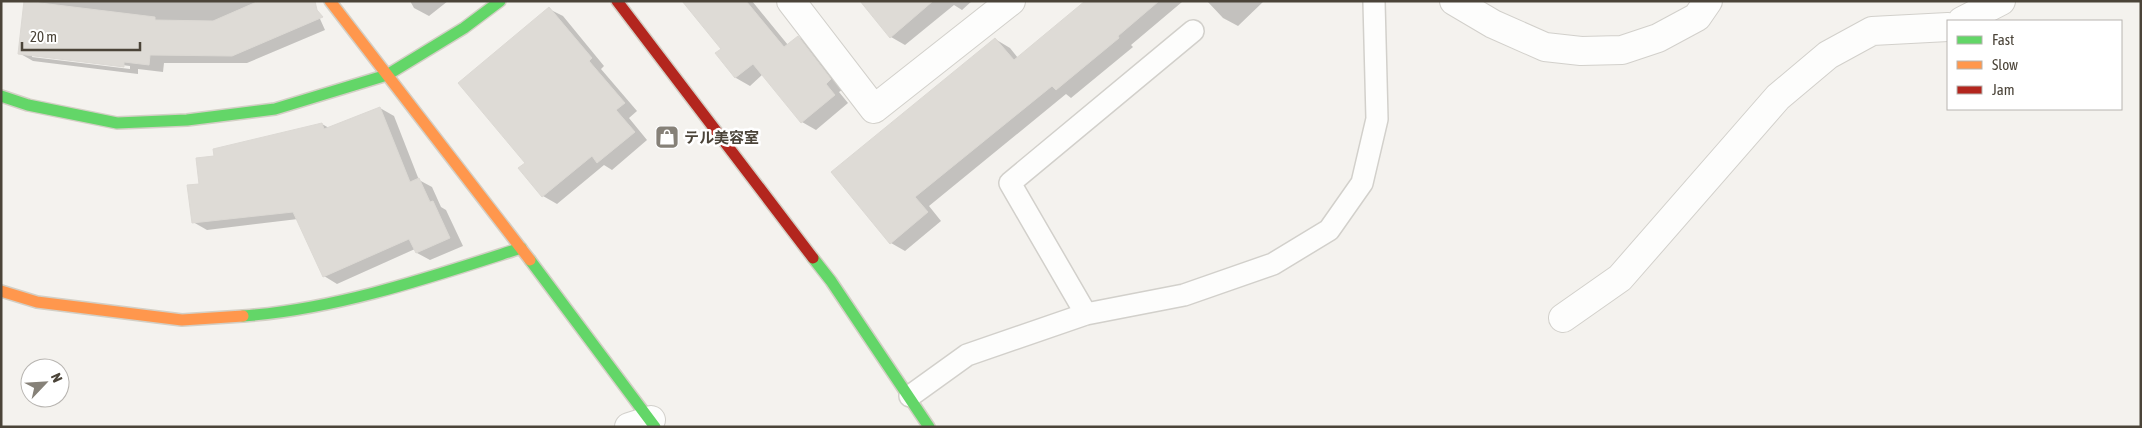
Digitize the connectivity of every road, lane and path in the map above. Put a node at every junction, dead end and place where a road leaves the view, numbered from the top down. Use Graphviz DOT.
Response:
graph roads {
  1 [pos="330,1"];
  2 [pos="500,1"];
  3 [pos="618,1"];
  4 [pos="791,1"];
  5 [pos="1011,1"];
  6 [pos="1454,1"];
  7 [pos="1708,1"];
  8 [pos="2001,1"];
  9 [pos="1374,2"];
  10 [pos="1964,20"];
  11 [pos="1947,27"];
  12 [pos="1193,31"];
  13 [pos="386,75"];
  14 [pos="1,96"];
  15 [pos="521,248"];
  16 [pos="1,291"];
  17 [pos="1086,314"];
  18 [pos="1563,318"];
  19 [pos="910,396"];
  20 [pos="645,425"];
  21 [pos="929,427"];
  1 -- 13 [label="street"];
  2 -- 13 [label="street"];
  3 -- 19 [label="street"];
  4 -- 5 [label="street"];
  6 -- 7 [label="street"];
  8 -- 10 [label="street"];
  9 -- 17 [label="lane"];
  11 -- 18 [label="street"];
  12 -- 17 [label="lane"];
  13 -- 14 [label="street"];
  13 -- 15 [label="street"];
  15 -- 16 [label="street"];
  15 -- 20 [label="street"];
  17 -- 19 [label="lane"];
  19 -- 21 [label="street"];
}
